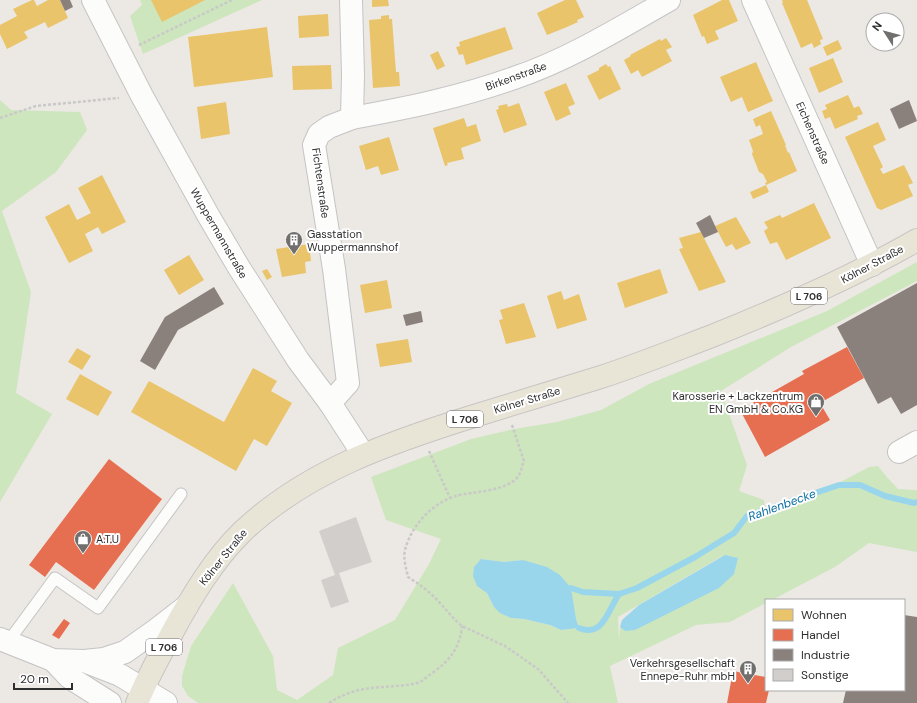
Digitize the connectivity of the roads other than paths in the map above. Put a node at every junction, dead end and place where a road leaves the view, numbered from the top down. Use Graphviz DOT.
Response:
graph roads {
  1 [pos="93,0"];
  2 [pos="351,0"];
  3 [pos="669,0"];
  4 [pos="753,0"];
  5 [pos="352,118"];
  6 [pos="917,240"];
  7 [pos="872,266"];
  8 [pos="330,403"];
  9 [pos="363,454"];
  10 [pos="181,494"];
  11 [pos="187,606"];
  12 [pos="4,640"];
  13 [pos="53,660"];
  14 [pos="84,661"];
  15 [pos="140,696"];
  16 [pos="110,703"];
  17 [pos="166,703"];
  1 -- 8 [label="street, Wuppermannstraße"];
  2 -- 5 [label="street"];
  3 -- 5 [label="street, Birkenstraße"];
  4 -- 7 [label="street, Eichenstraße"];
  5 -- 8 [label="street, Fichtenstraße"];
  6 -- 7 [label="main road, Kölner Straße / L 706"];
  7 -- 9 [label="main road, Kölner Straße / L 706"];
  8 -- 9 [label="street, Wuppermannstraße"];
  9 -- 11 [label="main road, Kölner Straße / L 706"];
  10 -- 12 [label="lane"];
  11 -- 14 [label="street"];
  11 -- 15 [label="main road, Kölner Straße / L 706"];
  12 -- 13 [label="street"];
  13 -- 14 [label="street"];
  13 -- 16 [label="street"];
  14 -- 15 [label="street"];
  15 -- 17 [label="street"];
}
